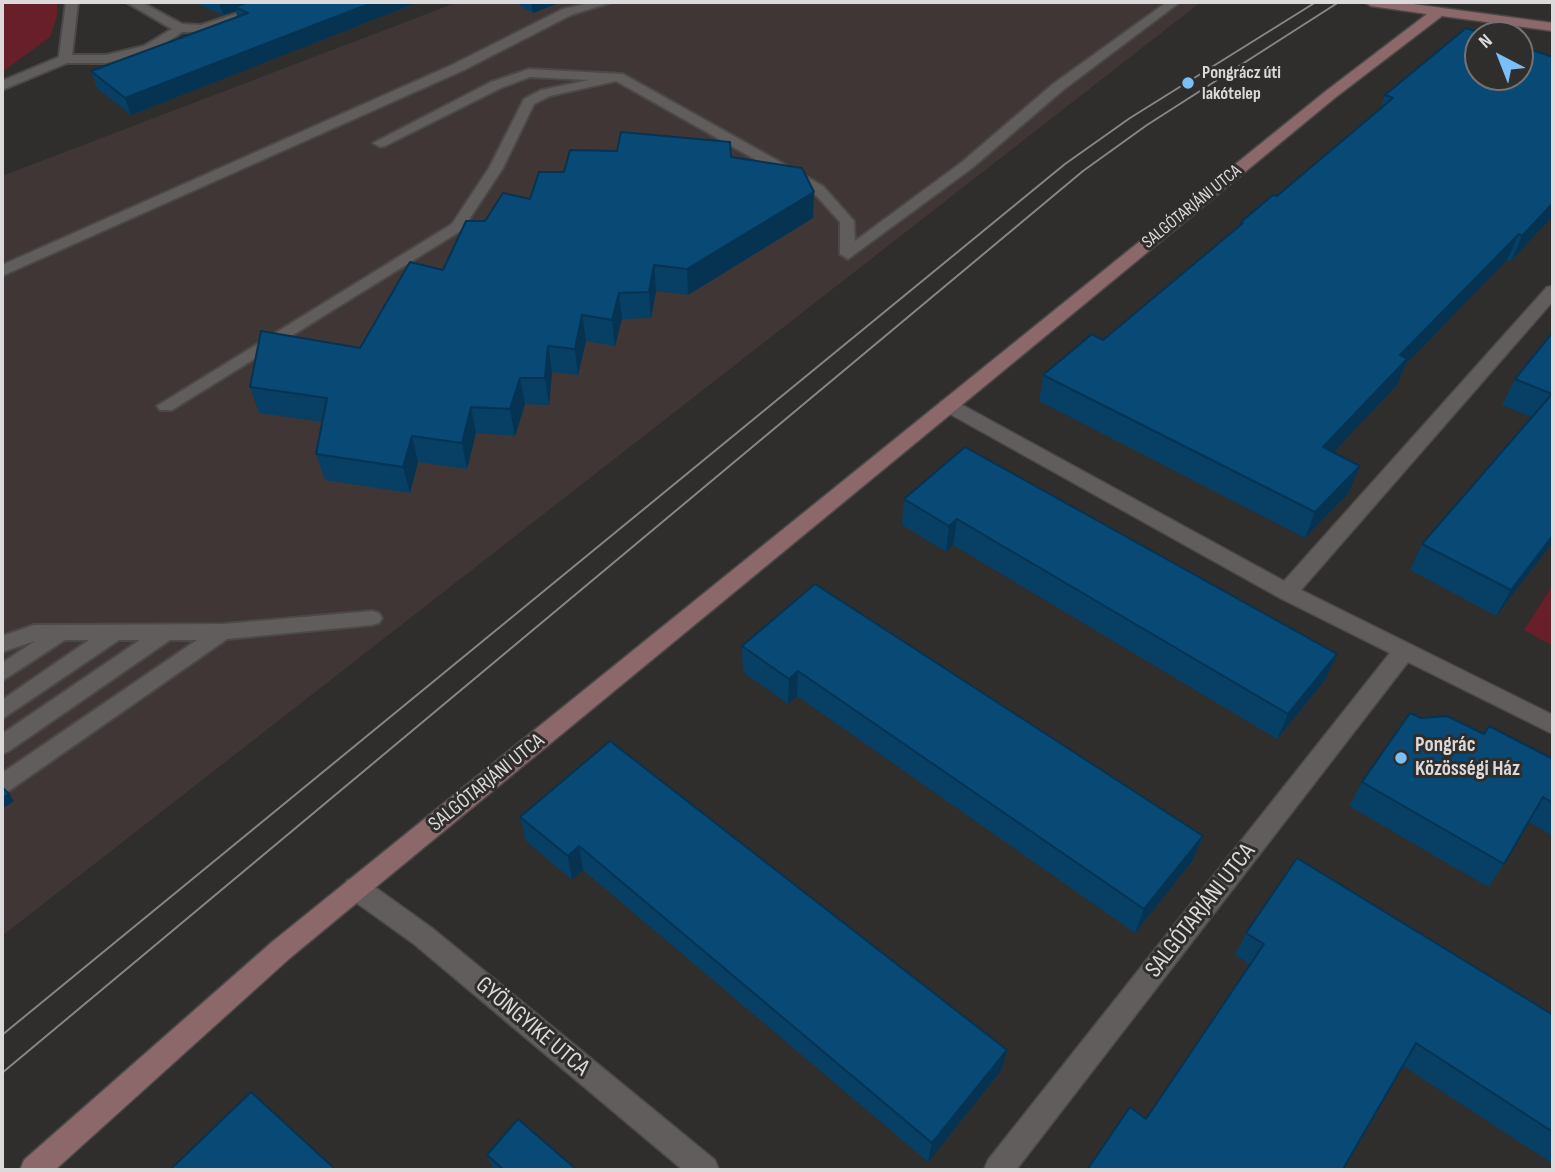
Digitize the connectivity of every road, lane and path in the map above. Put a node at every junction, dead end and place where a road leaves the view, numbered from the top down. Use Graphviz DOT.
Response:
graph roads {
  1 [pos="72,2"];
  2 [pos="132,2"];
  3 [pos="283,2"];
  4 [pos="606,2"];
  5 [pos="1174,2"];
  6 [pos="1371,2"];
  7 [pos="582,5"];
  8 [pos="1438,12"];
  9 [pos="1553,27"];
  10 [pos="179,28"];
  11 [pos="65,59"];
  12 [pos="478,76"];
  13 [pos="618,77"];
  14 [pos="2,86"];
  15 [pos="380,143"];
  16 [pos="2,271"];
  17 [pos="1553,291"];
  18 [pos="948,405"];
  19 [pos="166,406"];
  20 [pos="1287,592"];
  21 [pos="372,618"];
  22 [pos="223,632"];
  23 [pos="165,633"];
  24 [pos="60,634"];
  25 [pos="113,634"];
  26 [pos="2,644"];
  27 [pos="1403,652"];
  28 [pos="2,673"];
  29 [pos="2,711"];
  30 [pos="1553,725"];
  31 [pos="2,745"];
  32 [pos="2,784"];
  33 [pos="356,888"];
  34 [pos="34,1170"];
  35 [pos="705,1170"];
  36 [pos="998,1170"];
  1 -- 11 [label="lane"];
  2 -- 10 [label="lane"];
  3 -- 10 [label="lane"];
  4 -- 7 [label="lane"];
  5 -- 13 [label="lane"];
  6 -- 8 [label="street"];
  7 -- 12 [label="lane"];
  8 -- 9 [label="street"];
  8 -- 18 [label="street, SALGÓTARJÁNI UTCA"];
  10 -- 11 [label="lane"];
  11 -- 14 [label="lane"];
  12 -- 13 [label="lane"];
  12 -- 15 [label="lane"];
  12 -- 16 [label="lane"];
  13 -- 19 [label="lane"];
  17 -- 20 [label="street"];
  18 -- 20 [label="street"];
  18 -- 33 [label="street, SALGÓTARJÁNI UTCA"];
  20 -- 27 [label="street"];
  21 -- 22 [label="lane"];
  22 -- 23 [label="lane"];
  22 -- 32 [label="lane"];
  23 -- 25 [label="lane"];
  23 -- 31 [label="lane"];
  24 -- 25 [label="lane"];
  24 -- 26 [label="lane"];
  24 -- 28 [label="lane"];
  25 -- 29 [label="lane"];
  27 -- 30 [label="street"];
  27 -- 36 [label="street, SALGÓTARJÁNI UTCA"];
  33 -- 34 [label="street, SALGÓTARJÁNI UTCA"];
  33 -- 35 [label="street, GYÖNGYIKE UTCA"];
}
